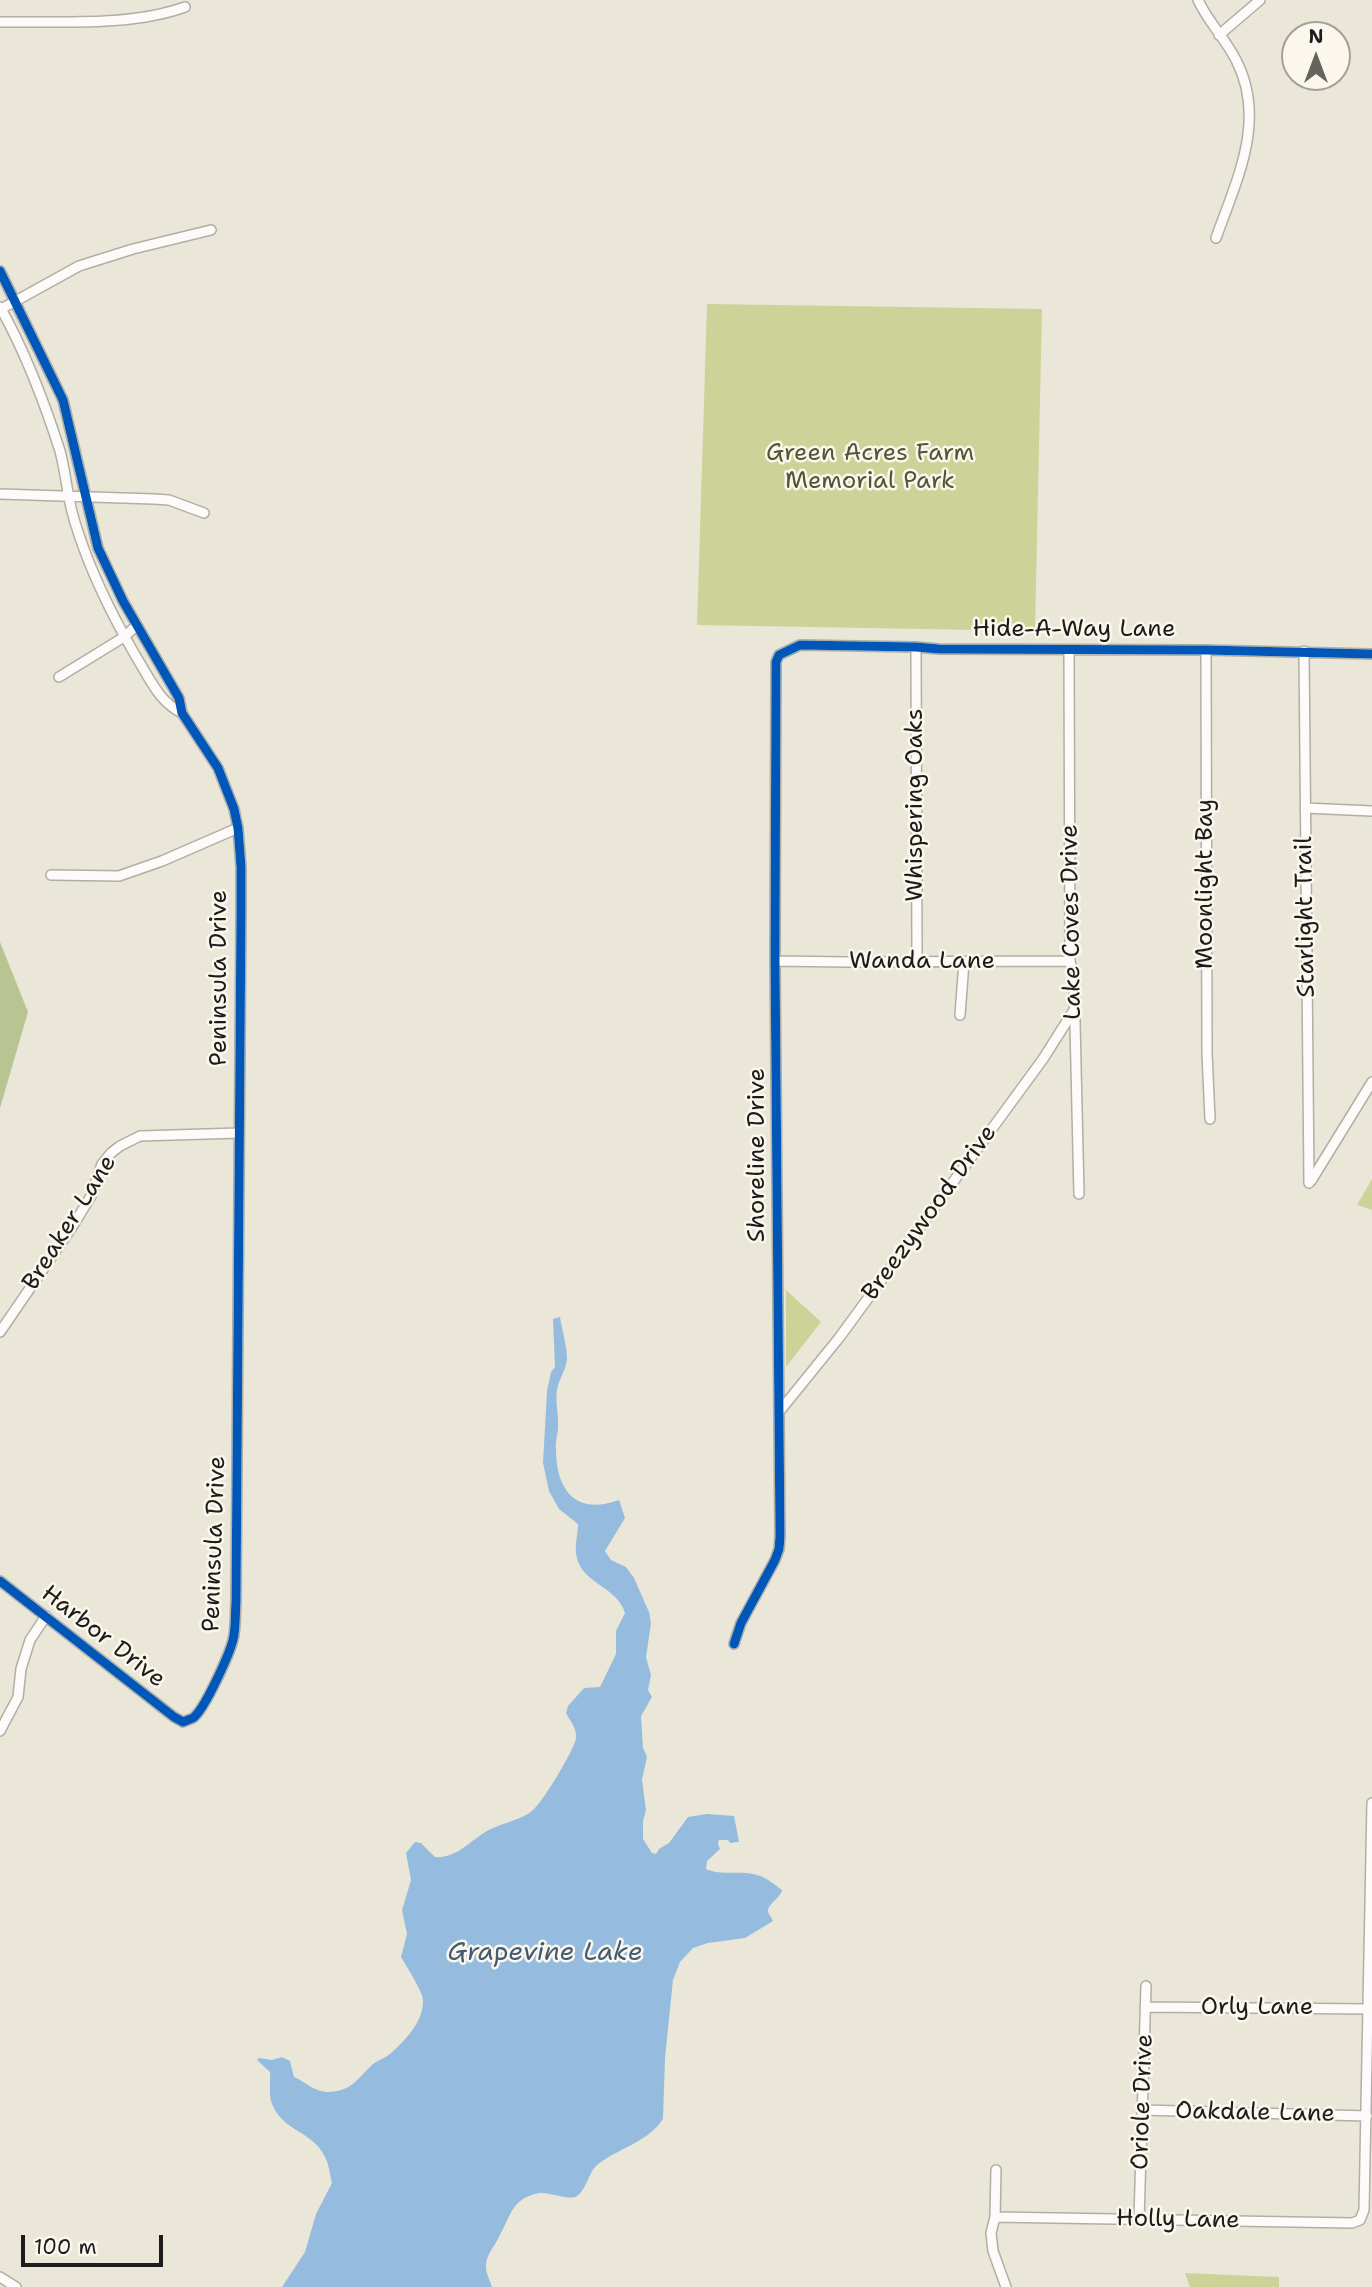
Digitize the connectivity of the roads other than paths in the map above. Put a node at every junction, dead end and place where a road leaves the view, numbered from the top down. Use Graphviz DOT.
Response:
graph roads {
  1 [pos="1198,0"];
  2 [pos="1260,0"];
  3 [pos="185,7"];
  4 [pos="0,22"];
  5 [pos="1219,35"];
  6 [pos="211,230"];
  7 [pos="1216,238"];
  8 [pos="0,271"];
  9 [pos="15,301"];
  10 [pos="0,308"];
  11 [pos="0,494"];
  12 [pos="69,497"];
  13 [pos="85,497"];
  14 [pos="204,513"];
  15 [pos="136,626"];
  16 [pos="124,637"];
  17 [pos="916,647"];
  18 [pos="1069,650"];
  19 [pos="1206,650"];
  20 [pos="1304,652"];
  21 [pos="1372,654"];
  22 [pos="779,655"];
  23 [pos="59,677"];
  24 [pos="182,713"];
  25 [pos="1305,808"];
  26 [pos="1372,811"];
  27 [pos="237,828"];
  28 [pos="51,875"];
  29 [pos="775,961"];
  30 [pos="1070,961"];
  31 [pos="917,962"];
  32 [pos="964,962"];
  33 [pos="1074,1010"];
  34 [pos="960,1015"];
  35 [pos="1372,1082"];
  36 [pos="1210,1119"];
  37 [pos="239,1133"];
  38 [pos="1079,1194"];
  39 [pos="0,1332"];
  40 [pos="779,1412"];
  41 [pos="0,1581"];
  42 [pos="46,1616"];
  43 [pos="734,1644"];
  44 [pos="183,1722"];
  45 [pos="0,1731"];
  46 [pos="1372,1803"];
  47 [pos="1146,1986"];
  48 [pos="1145,2007"];
  49 [pos="1369,2009"];
  50 [pos="1142,2110"];
  51 [pos="1367,2116"];
  52 [pos="996,2170"];
  53 [pos="995,2217"];
  54 [pos="1139,2219"];
  55 [pos="0,2277"];
  56 [pos="16,2287"];
  57 [pos="1006,2287"];
  1 -- 5 [label="street"];
  2 -- 5 [label="street"];
  3 -- 4 [label="street"];
  5 -- 7 [label="street"];
  6 -- 9 [label="street"];
  8 -- 9 [label="street, Peninsula Drive"];
  9 -- 10 [label="street"];
  9 -- 13 [label="street, Peninsula Drive"];
  10 -- 12 [label="street, Peninsula Drive"];
  11 -- 12 [label="street"];
  12 -- 13 [label="street"];
  12 -- 16 [label="street, Peninsula Drive"];
  13 -- 14 [label="street"];
  13 -- 15 [label="street, Peninsula Drive"];
  15 -- 16 [label="street"];
  15 -- 24 [label="street, Peninsula Drive"];
  16 -- 23 [label="street"];
  16 -- 24 [label="street, Peninsula Drive"];
  17 -- 18 [label="street, Hide-A-Way Lane"];
  17 -- 22 [label="street, Hide-A-Way Lane"];
  17 -- 31 [label="street, Whispering Oaks"];
  18 -- 19 [label="street, Hide-A-Way Lane"];
  18 -- 30 [label="street, Lake Coves Drive"];
  19 -- 20 [label="street, Hide-A-Way Lane"];
  19 -- 36 [label="street, Moonlight Bay"];
  20 -- 21 [label="street, Hide-A-Way Lane"];
  20 -- 25 [label="street, Starlight Trail"];
  22 -- 29 [label="street, Shoreline Drive"];
  24 -- 27 [label="street, Peninsula Drive"];
  25 -- 26 [label="street"];
  25 -- 35 [label="street, Starlight Trail"];
  27 -- 28 [label="street"];
  27 -- 37 [label="street, Peninsula Drive"];
  29 -- 31 [label="street, Wanda Lane"];
  29 -- 40 [label="street, Shoreline Drive"];
  30 -- 32 [label="street, Wanda Lane"];
  30 -- 33 [label="street, Lake Coves Drive"];
  31 -- 32 [label="street, Wanda Lane"];
  32 -- 34 [label="street"];
  33 -- 38 [label="street, Lake Coves Drive"];
  33 -- 40 [label="street, Breezywood Drive"];
  37 -- 39 [label="street, Breaker Lane"];
  37 -- 44 [label="street, Peninsula Drive"];
  40 -- 43 [label="street, Shoreline Drive"];
  41 -- 42 [label="street, Harbor Drive"];
  42 -- 44 [label="street, Harbor Drive"];
  42 -- 45 [label="street"];
  46 -- 49 [label="street"];
  47 -- 48 [label="street, Oriole Drive"];
  48 -- 49 [label="street, Orly Lane"];
  48 -- 50 [label="street, Oriole Drive"];
  49 -- 51 [label="street"];
  50 -- 51 [label="street, Oakdale Lane"];
  50 -- 54 [label="street, Oriole Drive"];
  51 -- 54 [label="street, Holly Lane"];
  52 -- 53 [label="street"];
  53 -- 54 [label="street, Holly Lane"];
  53 -- 57 [label="street"];
  55 -- 56 [label="street"];
}
